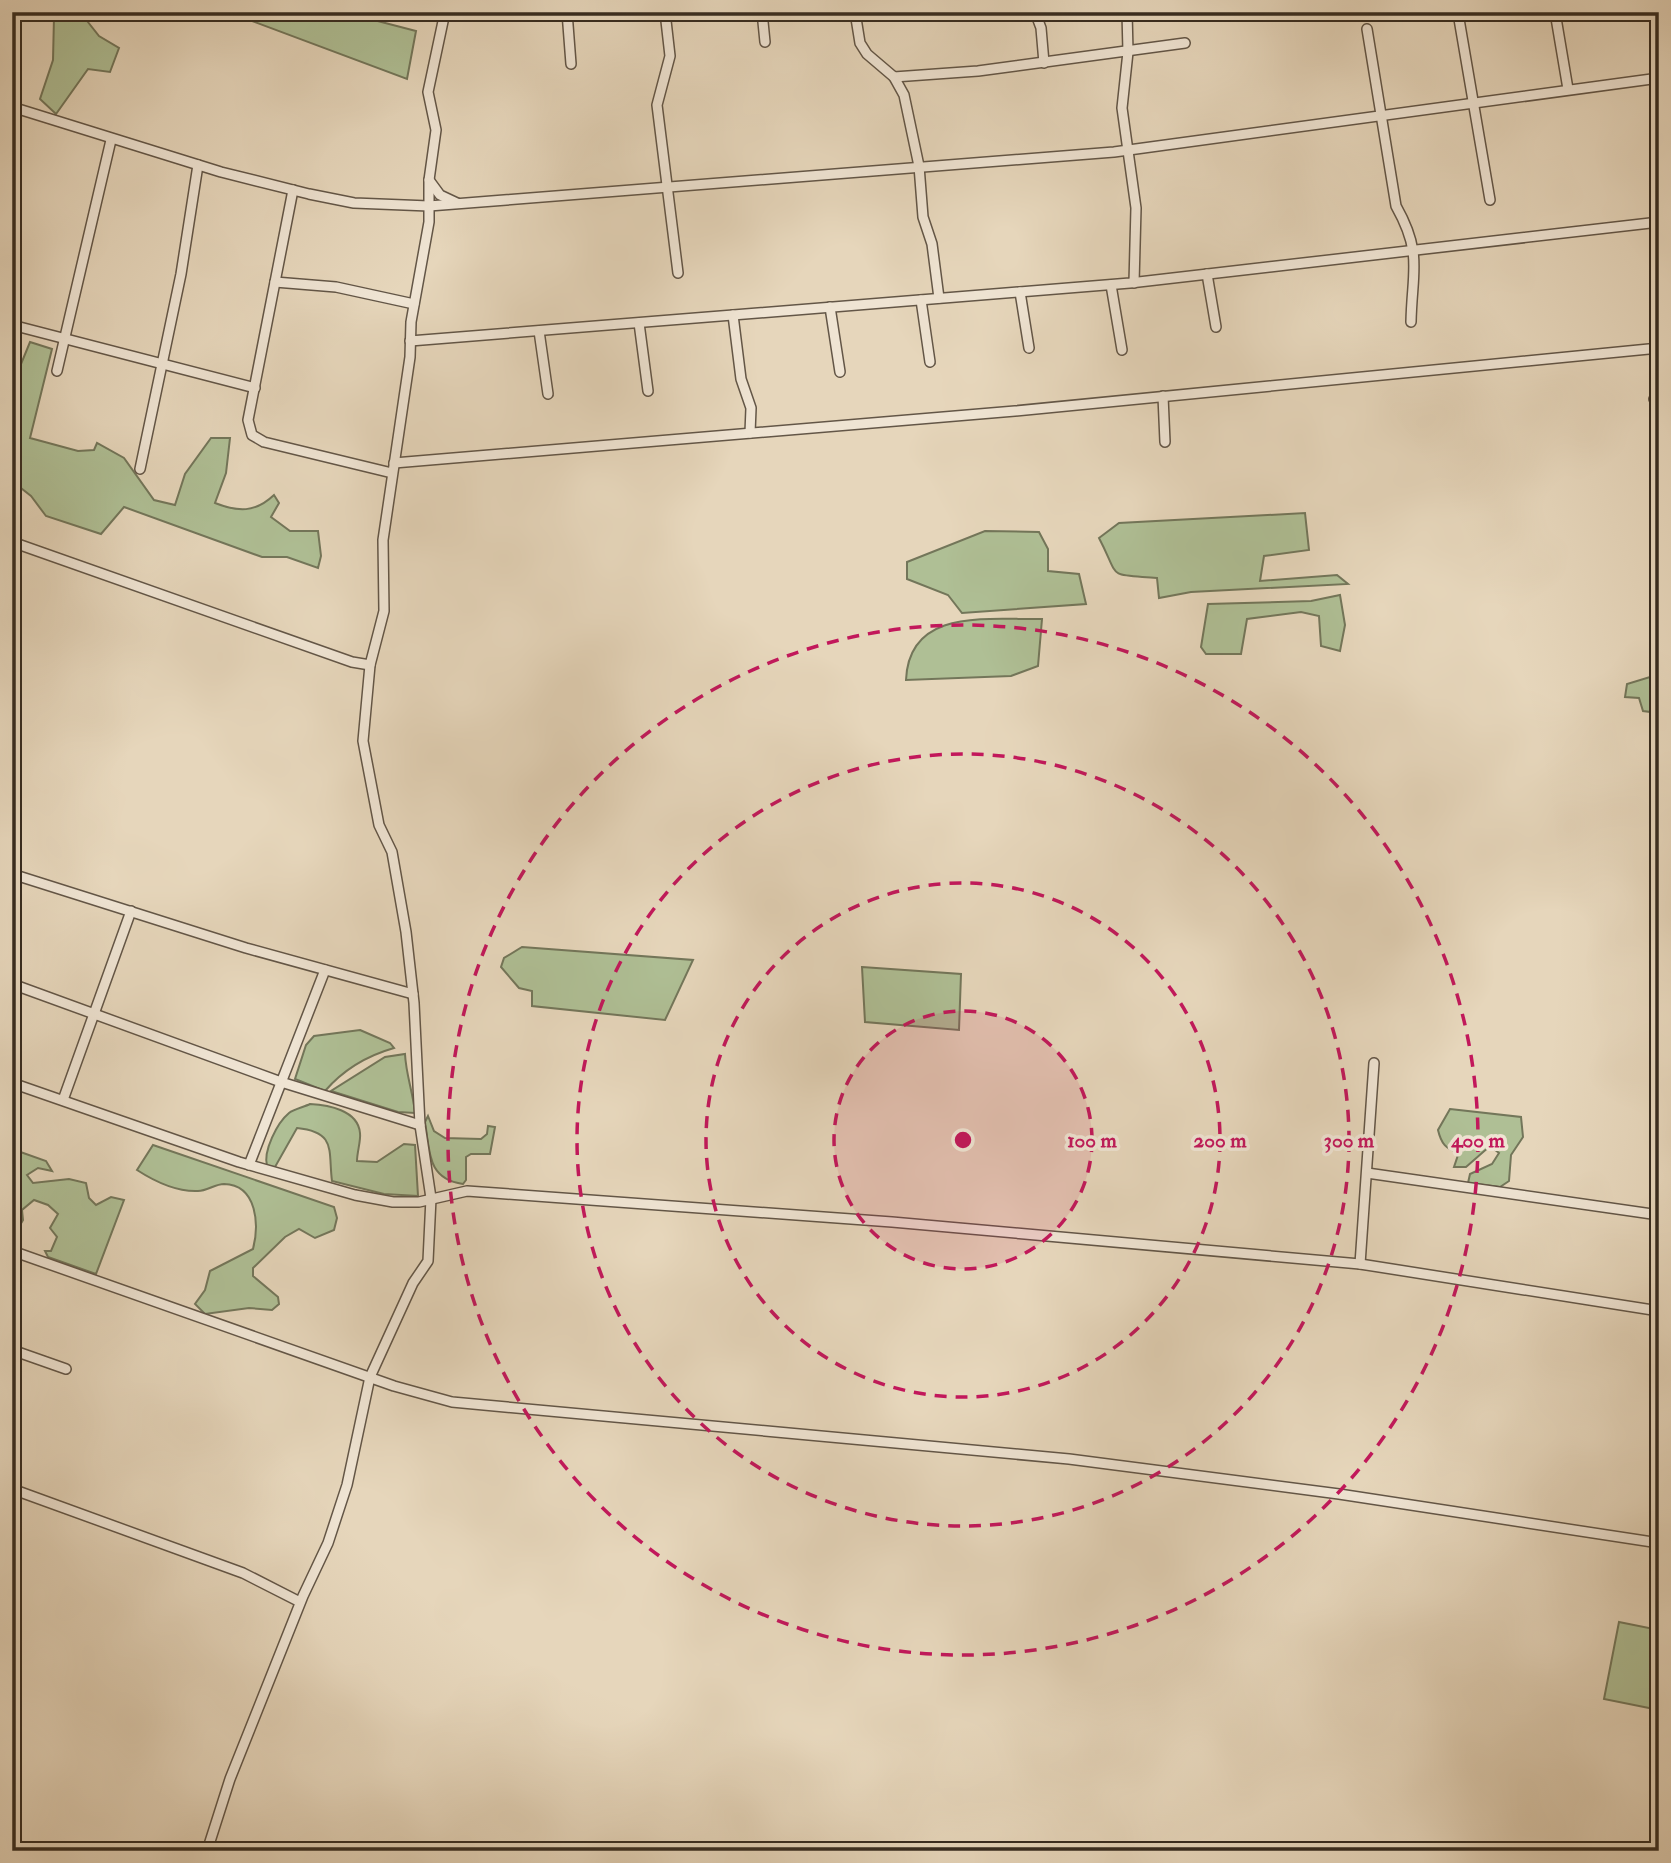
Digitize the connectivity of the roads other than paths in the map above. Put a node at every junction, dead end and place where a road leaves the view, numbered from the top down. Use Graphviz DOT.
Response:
graph roads {
  1 [pos="445,12"];
  2 [pos="567,12"];
  3 [pos="665,12"];
  4 [pos="762,12"];
  5 [pos="855,12"];
  6 [pos="1035,12"];
  7 [pos="1127,12"];
  8 [pos="1555,12"];
  9 [pos="1459,19"];
  10 [pos="1367,29"];
  11 [pos="765,42"];
  12 [pos="1185,43"];
  13 [pos="1128,52"];
  14 [pos="1044,63"];
  15 [pos="571,64"];
  16 [pos="894,77"];
  17 [pos="1659,78"];
  18 [pos="1568,89"];
  19 [pos="1473,102"];
  20 [pos="13,110"];
  21 [pos="1381,114"];
  22 [pos="111,140"];
  23 [pos="1129,150"];
  24 [pos="198,165"];
  25 [pos="919,166"];
  26 [pos="429,180"];
  27 [pos="669,186"];
  28 [pos="293,190"];
  29 [pos="1490,200"];
  30 [pos="458,204"];
  31 [pos="429,206"];
  32 [pos="1659,222"];
  33 [pos="1415,250"];
  34 [pos="678,273"];
  35 [pos="1207,274"];
  36 [pos="275,282"];
  37 [pos="1135,282"];
  38 [pos="1111,285"];
  39 [pos="1020,292"];
  40 [pos="939,298"];
  41 [pos="921,300"];
  42 [pos="414,304"];
  43 [pos="830,307"];
  44 [pos="733,315"];
  45 [pos="639,323"];
  46 [pos="1411,323"];
  47 [pos="12,325"];
  48 [pos="1216,327"];
  49 [pos="539,331"];
  50 [pos="65,339"];
  51 [pos="410,341"];
  52 [pos="1029,348"];
  53 [pos="1659,348"];
  54 [pos="1122,350"];
  55 [pos="930,362"];
  56 [pos="161,363"];
  57 [pos="57,371"];
  58 [pos="840,372"];
  59 [pos="255,388"];
  60 [pos="648,391"];
  61 [pos="548,394"];
  62 [pos="1164,396"];
  63 [pos="750,433"];
  64 [pos="1165,442"];
  65 [pos="393,468"];
  66 [pos="140,469"];
  67 [pos="12,542"];
  68 [pos="370,665"];
  69 [pos="12,874"];
  70 [pos="131,911"];
  71 [pos="325,970"];
  72 [pos="12,985"];
  73 [pos="413,994"];
  74 [pos="94,1014"];
  75 [pos="1374,1063"];
  76 [pos="281,1082"];
  77 [pos="12,1083"];
  78 [pos="63,1100"];
  79 [pos="420,1125"];
  80 [pos="249,1165"];
  81 [pos="1367,1173"];
  82 [pos="431,1198"];
  83 [pos="1659,1215"];
  84 [pos="12,1251"];
  85 [pos="1360,1264"];
  86 [pos="1659,1311"];
  87 [pos="12,1350"];
  88 [pos="66,1369"];
  89 [pos="370,1377"];
  90 [pos="12,1489"];
  91 [pos="1659,1543"];
  92 [pos="300,1602"];
  93 [pos="12,1847"];
  94 [pos="21,1851"];
  95 [pos="207,1851"];
  1 -- 26 [label="street"];
  2 -- 15 [label="street"];
  3 -- 27 [label="street"];
  4 -- 11 [label="street"];
  5 -- 16 [label="street"];
  6 -- 14 [label="street"];
  7 -- 13 [label="street"];
  8 -- 18 [label="street"];
  9 -- 19 [label="street"];
  10 -- 21 [label="street"];
  12 -- 13 [label="street"];
  13 -- 14 [label="street"];
  13 -- 23 [label="street"];
  14 -- 16 [label="street"];
  16 -- 25 [label="street"];
  17 -- 18 [label="street"];
  18 -- 19 [label="street"];
  19 -- 21 [label="street"];
  19 -- 29 [label="street"];
  20 -- 22 [label="street"];
  21 -- 23 [label="street"];
  21 -- 33 [label="street"];
  22 -- 24 [label="street"];
  22 -- 50 [label="street"];
  23 -- 25 [label="street"];
  23 -- 37 [label="street"];
  24 -- 28 [label="street"];
  24 -- 56 [label="street"];
  25 -- 27 [label="street"];
  25 -- 40 [label="street"];
  26 -- 30 [label="street"];
  26 -- 31 [label="street"];
  27 -- 30 [label="street"];
  27 -- 34 [label="street"];
  28 -- 31 [label="street"];
  28 -- 36 [label="street"];
  30 -- 31 [label="street"];
  31 -- 42 [label="street"];
  32 -- 33 [label="street"];
  33 -- 35 [label="street"];
  33 -- 46 [label="street"];
  35 -- 37 [label="street"];
  35 -- 48 [label="street"];
  36 -- 42 [label="street"];
  36 -- 59 [label="street"];
  37 -- 38 [label="street"];
  38 -- 39 [label="street"];
  38 -- 54 [label="street"];
  39 -- 40 [label="street"];
  39 -- 52 [label="street"];
  40 -- 41 [label="street"];
  41 -- 43 [label="street"];
  41 -- 55 [label="street"];
  42 -- 51 [label="street"];
  43 -- 44 [label="street"];
  43 -- 58 [label="street"];
  44 -- 45 [label="street"];
  44 -- 63 [label="street"];
  45 -- 49 [label="street"];
  45 -- 60 [label="street"];
  47 -- 50 [label="street"];
  49 -- 51 [label="street"];
  49 -- 61 [label="street"];
  50 -- 56 [label="street"];
  50 -- 57 [label="street"];
  51 -- 65 [label="street"];
  53 -- 62 [label="street"];
  56 -- 59 [label="street"];
  56 -- 66 [label="street"];
  59 -- 65 [label="street"];
  62 -- 63 [label="street"];
  62 -- 64 [label="street"];
  63 -- 65 [label="street"];
  65 -- 68 [label="street"];
  67 -- 68 [label="street"];
  68 -- 73 [label="street"];
  69 -- 70 [label="street"];
  70 -- 71 [label="street"];
  70 -- 74 [label="street"];
  71 -- 73 [label="street"];
  71 -- 76 [label="street"];
  72 -- 74 [label="street"];
  73 -- 79 [label="street"];
  74 -- 76 [label="street"];
  74 -- 78 [label="street"];
  75 -- 81 [label="street"];
  76 -- 79 [label="street"];
  76 -- 80 [label="street"];
  77 -- 78 [label="street"];
  78 -- 80 [label="street"];
  79 -- 82 [label="street"];
  80 -- 82 [label="street"];
  81 -- 83 [label="street"];
  81 -- 85 [label="street"];
  82 -- 85 [label="street"];
  82 -- 89 [label="street"];
  84 -- 89 [label="street"];
  85 -- 86 [label="street"];
  87 -- 88 [label="street"];
  89 -- 91 [label="street"];
  89 -- 92 [label="street"];
  90 -- 92 [label="street"];
  92 -- 95 [label="street"];
  93 -- 94 [label="street"];
}
